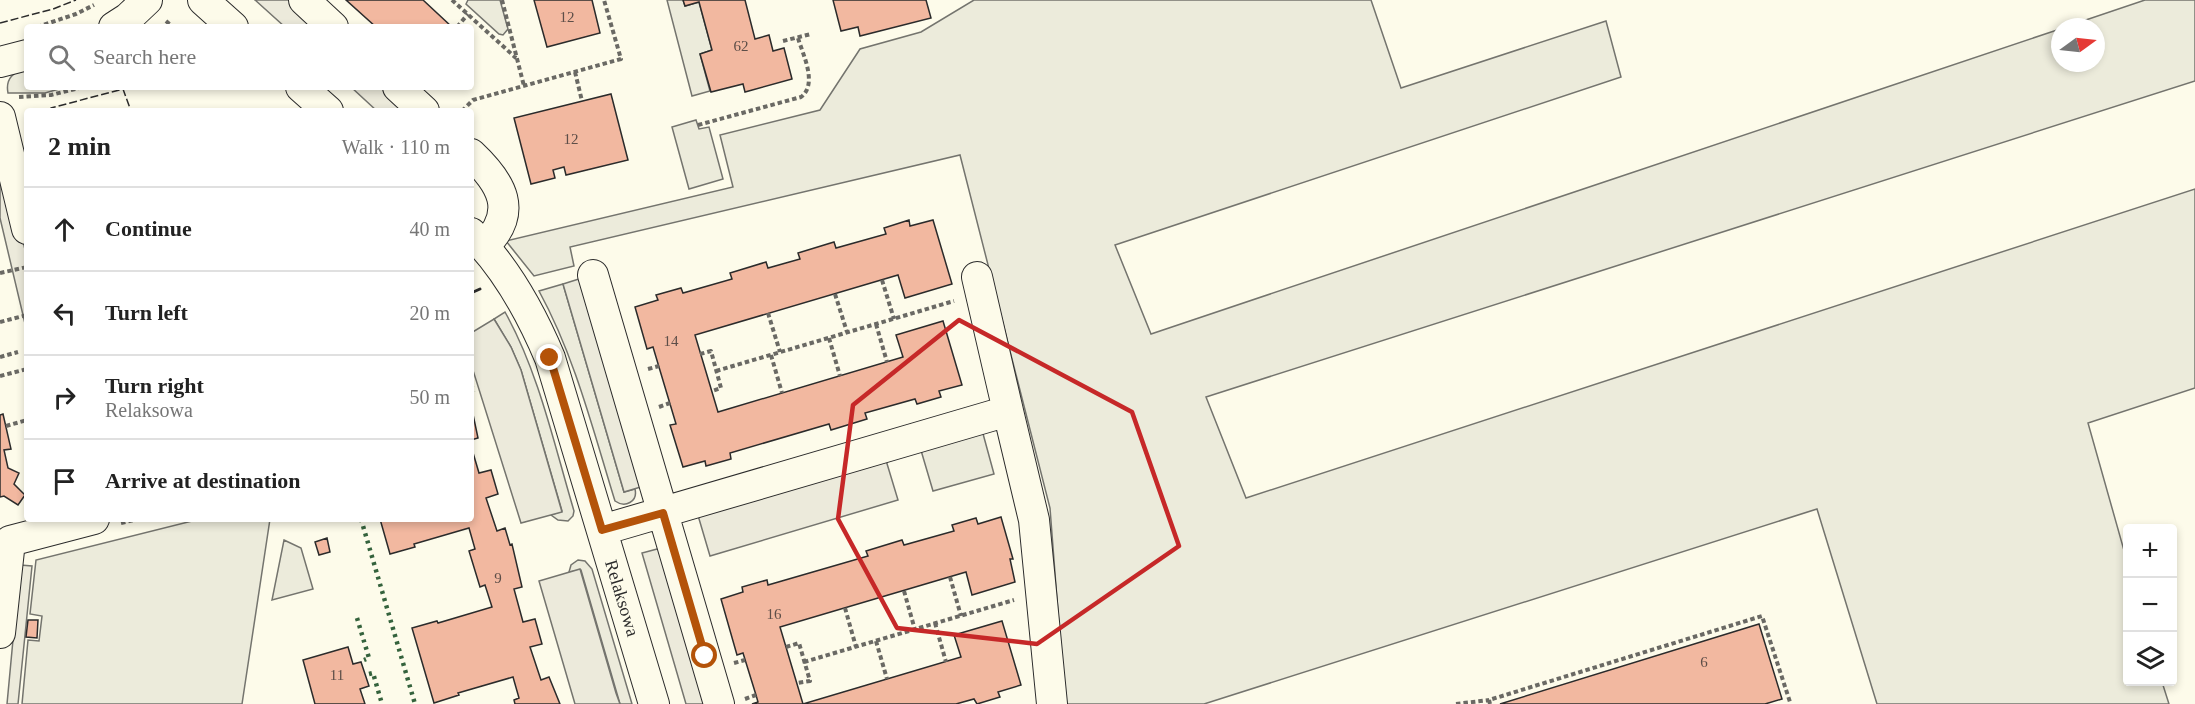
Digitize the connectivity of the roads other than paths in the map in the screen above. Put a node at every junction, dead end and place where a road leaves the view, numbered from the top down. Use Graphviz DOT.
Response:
graph roads {
  1 [pos="147,0"];
  2 [pos="203,0"];
  3 [pos="304,0"];
  4 [pos="119,24"];
  5 [pos="230,24"];
  6 [pos="330,24"];
  7 [pos="24,56"];
  8 [pos="0,62"];
  9 [pos="304,90"];
  10 [pos="401,90"];
  11 [pos="5,107"];
  12 [pos="325,108"];
  13 [pos="421,108"];
  14 [pos="474,158"];
  15 [pos="24,212"];
  16 [pos="478,240"];
  17 [pos="593,275"];
  18 [pos="979,286"];
  19 [pos="1008,411"];
  20 [pos="663,513"];
  21 [pos="83,522"];
  22 [pos="602,530"];
  23 [pos="0,633"];
  24 [pos="654,704"];
  25 [pos="719,704"];
  26 [pos="1052,704"];
  1 -- 4 [label="street"];
  2 -- 5 [label="street"];
  3 -- 6 [label="street"];
  7 -- 8 [label="street"];
  9 -- 12 [label="street"];
  10 -- 13 [label="street"];
  11 -- 15 [label="street"];
  14 -- 16 [label="street"];
  16 -- 22 [label="street, Relaksowa"];
  17 -- 20 [label="street"];
  18 -- 19 [label="street"];
  19 -- 20 [label="street"];
  19 -- 26 [label="street"];
  20 -- 22 [label="street"];
  20 -- 25 [label="street"];
  21 -- 23 [label="street"];
  22 -- 24 [label="street, Relaksowa"];
}
